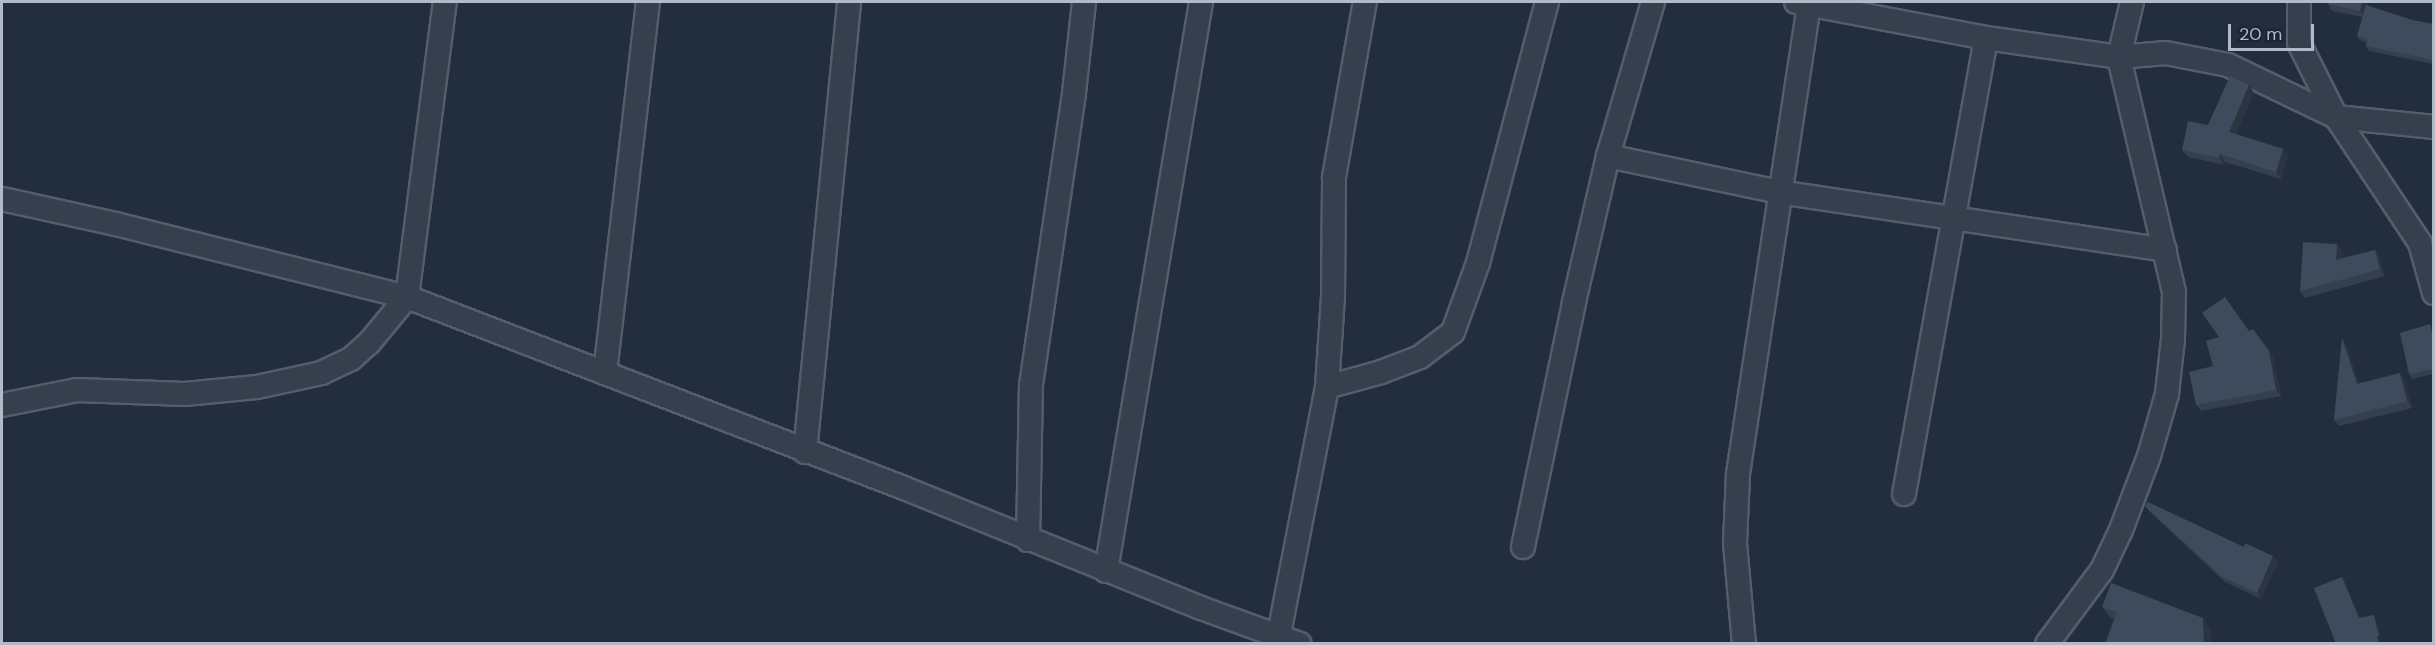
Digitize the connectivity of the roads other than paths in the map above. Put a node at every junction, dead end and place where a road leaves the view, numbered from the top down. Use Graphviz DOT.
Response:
graph roads {
  1 [pos="445,2"];
  2 [pos="648,2"];
  3 [pos="849,2"];
  4 [pos="1084,2"];
  5 [pos="1201,2"];
  6 [pos="1365,2"];
  7 [pos="1547,2"];
  8 [pos="1653,2"];
  9 [pos="2133,2"];
  10 [pos="2299,2"];
  11 [pos="1805,3"];
  12 [pos="1986,38"];
  13 [pos="2119,57"];
  14 [pos="2336,117"];
  15 [pos="2433,127"];
  16 [pos="1608,156"];
  17 [pos="1779,192"];
  18 [pos="2,199"];
  19 [pos="1952,219"];
  20 [pos="2165,250"];
  21 [pos="2433,293"];
  22 [pos="407,297"];
  23 [pos="605,374"];
  24 [pos="1327,387"];
  25 [pos="2,405"];
  26 [pos="806,452"];
  27 [pos="1904,494"];
  28 [pos="1028,540"];
  29 [pos="1523,548"];
  30 [pos="1107,571"];
  31 [pos="1279,634"];
  32 [pos="1300,644"];
  33 [pos="1744,644"];
  34 [pos="2047,644"];
  1 -- 22 [label="street"];
  2 -- 23 [label="street"];
  3 -- 26 [label="street"];
  4 -- 28 [label="street"];
  5 -- 30 [label="street"];
  6 -- 24 [label="street"];
  7 -- 24 [label="street"];
  8 -- 16 [label="street"];
  9 -- 13 [label="street"];
  10 -- 14 [label="street"];
  11 -- 12 [label="street"];
  11 -- 17 [label="street"];
  12 -- 13 [label="street"];
  12 -- 19 [label="street"];
  13 -- 14 [label="street"];
  13 -- 20 [label="street"];
  14 -- 15 [label="street"];
  14 -- 21 [label="street"];
  16 -- 17 [label="street"];
  16 -- 29 [label="street"];
  17 -- 19 [label="street"];
  17 -- 33 [label="street"];
  18 -- 22 [label="street"];
  19 -- 20 [label="street"];
  19 -- 27 [label="street"];
  20 -- 34 [label="street"];
  22 -- 23 [label="street"];
  22 -- 25 [label="street"];
  23 -- 26 [label="street"];
  24 -- 31 [label="street"];
  26 -- 28 [label="street"];
  28 -- 30 [label="street"];
  30 -- 31 [label="street"];
  31 -- 32 [label="street"];
}
